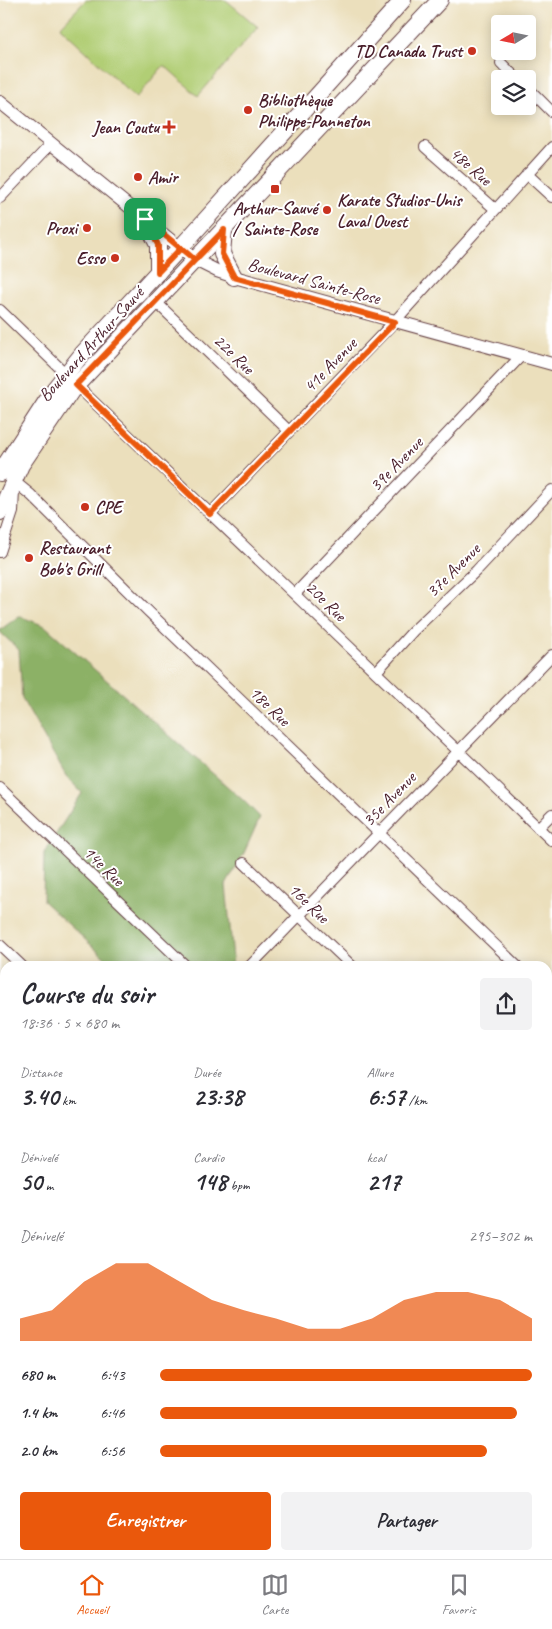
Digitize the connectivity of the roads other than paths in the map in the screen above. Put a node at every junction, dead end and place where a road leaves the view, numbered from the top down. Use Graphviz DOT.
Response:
graph roads {
  1 [pos="403,0"];
  2 [pos="440,0"];
  3 [pos="500,63"];
  4 [pos="507,70"];
  5 [pos="536,96"];
  6 [pos="0,102"];
  7 [pos="552,112"];
  8 [pos="51,144"];
  9 [pos="425,147"];
  10 [pos="552,147"];
  11 [pos="527,174"];
  12 [pos="552,197"];
  13 [pos="0,198"];
  14 [pos="495,209"];
  15 [pos="145,219"];
  16 [pos="224,230"];
  17 [pos="181,248"];
  18 [pos="195,260"];
  19 [pos="158,272"];
  20 [pos="234,277"];
  21 [pos="155,301"];
  22 [pos="0,310"];
  23 [pos="395,322"];
  24 [pos="521,356"];
  25 [pos="549,365"];
  26 [pos="71,380"];
  27 [pos="289,431"];
  28 [pos="3,473"];
  29 [pos="552,490"];
  30 [pos="0,512"];
  31 [pos="210,514"];
  32 [pos="0,552"];
  33 [pos="294,594"];
  34 [pos="552,655"];
  35 [pos="376,672"];
  36 [pos="458,751"];
  37 [pos="0,788"];
  38 [pos="552,814"];
  39 [pos="538,828"];
  40 [pos="379,833"];
  41 [pos="552,841"];
  42 [pos="244,863"];
  43 [pos="299,916"];
  44 [pos="0,936"];
  45 [pos="0,945"];
  46 [pos="0,953"];
  47 [pos="17,961"];
  48 [pos="181,961"];
  49 [pos="255,961"];
  50 [pos="347,961"];
  51 [pos="512,961"];
  1 -- 17 [label="main road, Boulevard Arthur-Sauvé"];
  2 -- 16 [label="main road, Boulevard Arthur-Sauvé"];
  3 -- 4 [label="street"];
  5 -- 7 [label="street"];
  6 -- 8 [label="street, Boulevard Sainte-Rose"];
  8 -- 13 [label="street"];
  8 -- 15 [label="street, Boulevard Sainte-Rose"];
  9 -- 14 [label="street, 48e Rue"];
  10 -- 11 [label="street, 41e Avenue"];
  11 -- 12 [label="street"];
  11 -- 14 [label="street, 41e Avenue"];
  14 -- 23 [label="street, 41e Avenue"];
  15 -- 17 [label="street, Boulevard Sainte-Rose"];
  15 -- 19 [label="main road"];
  16 -- 18 [label="main road, Boulevard Arthur-Sauvé"];
  16 -- 20 [label="main road"];
  17 -- 18 [label="street, Boulevard Sainte-Rose"];
  17 -- 19 [label="main road, Boulevard Arthur-Sauvé"];
  18 -- 20 [label="street, Boulevard Sainte-Rose"];
  18 -- 21 [label="main road, Boulevard Arthur-Sauvé"];
  19 -- 26 [label="main road, Boulevard Arthur-Sauvé"];
  20 -- 23 [label="street, Boulevard Sainte-Rose"];
  21 -- 26 [label="main road, Boulevard Arthur-Sauvé"];
  21 -- 27 [label="street, 22e Rue"];
  22 -- 26 [label="street, 20e Rue"];
  23 -- 24 [label="street, Boulevard Sainte-Rose"];
  23 -- 27 [label="street, 41e Avenue"];
  24 -- 25 [label="street, Boulevard Sainte-Rose"];
  24 -- 33 [label="street, 39e Avenue"];
  26 -- 28 [label="main road, Boulevard Arthur-Sauvé"];
  26 -- 31 [label="street, 20e Rue"];
  27 -- 31 [label="street, 41e Avenue"];
  28 -- 30 [label="main road, Boulevard Arthur-Sauvé"];
  28 -- 32 [label="street"];
  28 -- 40 [label="street, 18e Rue"];
  29 -- 35 [label="street, 37e Avenue"];
  31 -- 33 [label="street, 20e Rue"];
  33 -- 35 [label="street, 20e Rue"];
  34 -- 36 [label="street, 35e Avenue"];
  35 -- 36 [label="street, 20e Rue"];
  36 -- 39 [label="street, 20e Rue"];
  36 -- 40 [label="street, 35e Avenue"];
  37 -- 48 [label="street, 14e Rue"];
  38 -- 39 [label="street"];
  39 -- 41 [label="street, 20e Rue"];
  40 -- 43 [label="street, 35e Avenue"];
  40 -- 51 [label="street, 18e Rue"];
  42 -- 43 [label="street, 16e Rue"];
  43 -- 49 [label="street, 35e Avenue"];
  43 -- 50 [label="street, 16e Rue"];
  44 -- 45 [label="street"];
  45 -- 46 [label="street"];
  45 -- 47 [label="street"];
}
